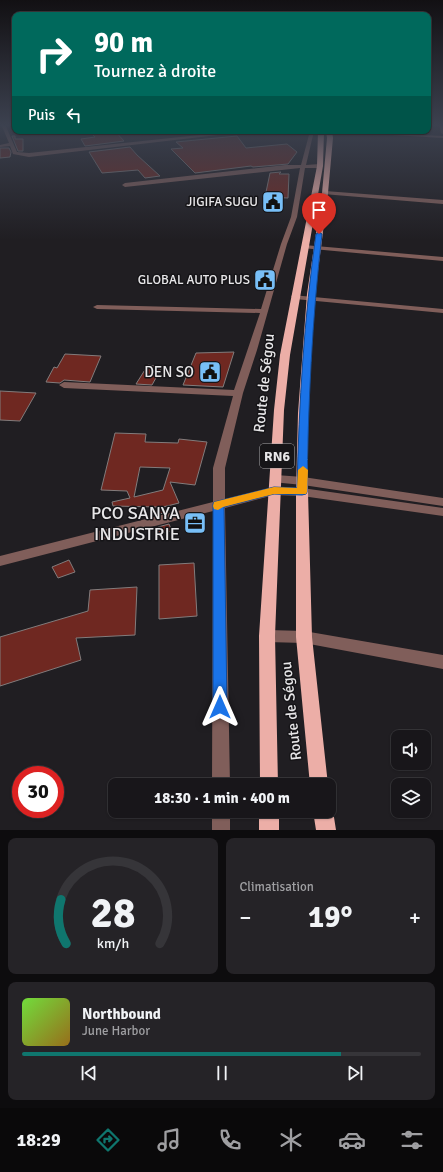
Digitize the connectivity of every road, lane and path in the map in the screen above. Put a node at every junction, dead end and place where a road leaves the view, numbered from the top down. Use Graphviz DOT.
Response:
graph roads {
  1 [pos="304,163"];
  2 [pos="320,163"];
  3 [pos="328,163"];
  4 [pos="320,166"];
  5 [pos="303,167"];
  6 [pos="126,185"];
  7 [pos="325,194"];
  8 [pos="443,202"];
  9 [pos="304,247"];
  10 [pos="317,248"];
  11 [pos="443,259"];
  12 [pos="296,295"];
  13 [pos="311,296"];
  14 [pos="443,306"];
  15 [pos="96,307"];
  16 [pos="264,311"];
  17 [pos="443,311"];
  18 [pos="64,385"];
  19 [pos="238,394"];
  20 [pos="275,485"];
  21 [pos="303,486"];
  22 [pos="443,502"];
  23 [pos="218,504"];
  24 [pos="443,512"];
  25 [pos="0,561"];
  26 [pos="267,636"];
  27 [pos="304,637"];
  28 [pos="443,662"];
  29 [pos="220,778"];
  30 [pos="268,778"];
  31 [pos="318,778"];
  32 [pos="221,818"];
  33 [pos="269,818"];
  34 [pos="324,818"];
  35 [pos="221,830"];
  36 [pos="269,830"];
  37 [pos="326,830"];
  1 -- 5 [label="street"];
  2 -- 4 [label="highway, Route de Ségou / RN6"];
  3 -- 7 [label="highway, Route de Ségou / RN6"];
  4 -- 5 [label="street"];
  4 -- 9 [label="highway, Route de Ségou / RN6"];
  5 -- 6 [label="street"];
  5 -- 16 [label="street"];
  7 -- 8 [label="street"];
  7 -- 10 [label="highway, Route de Ségou / RN6"];
  9 -- 10 [label="street"];
  9 -- 12 [label="highway, Route de Ségou / RN6"];
  10 -- 11 [label="street"];
  10 -- 13 [label="highway, Route de Ségou / RN6"];
  12 -- 13 [label="street"];
  12 -- 20 [label="highway, Route de Ségou / RN6"];
  13 -- 14 [label="street"];
  13 -- 17 [label="street"];
  13 -- 21 [label="highway, Route de Ségou / RN6"];
  15 -- 16 [label="street"];
  16 -- 19 [label="street"];
  18 -- 19 [label="street"];
  19 -- 23 [label="street"];
  20 -- 21 [label="street"];
  20 -- 23 [label="street"];
  20 -- 26 [label="highway, Route de Ségou / RN6"];
  21 -- 22 [label="street"];
  21 -- 24 [label="street"];
  21 -- 27 [label="highway, Route de Ségou / RN6"];
  23 -- 25 [label="street"];
  23 -- 29 [label="street"];
  26 -- 27 [label="street"];
  26 -- 30 [label="highway, Route de Ségou / RN6"];
  27 -- 28 [label="street"];
  27 -- 31 [label="highway, Route de Ségou / RN6"];
  32 -- 35 [label="street"];
  33 -- 36 [label="highway"];
  34 -- 37 [label="highway"];
}
